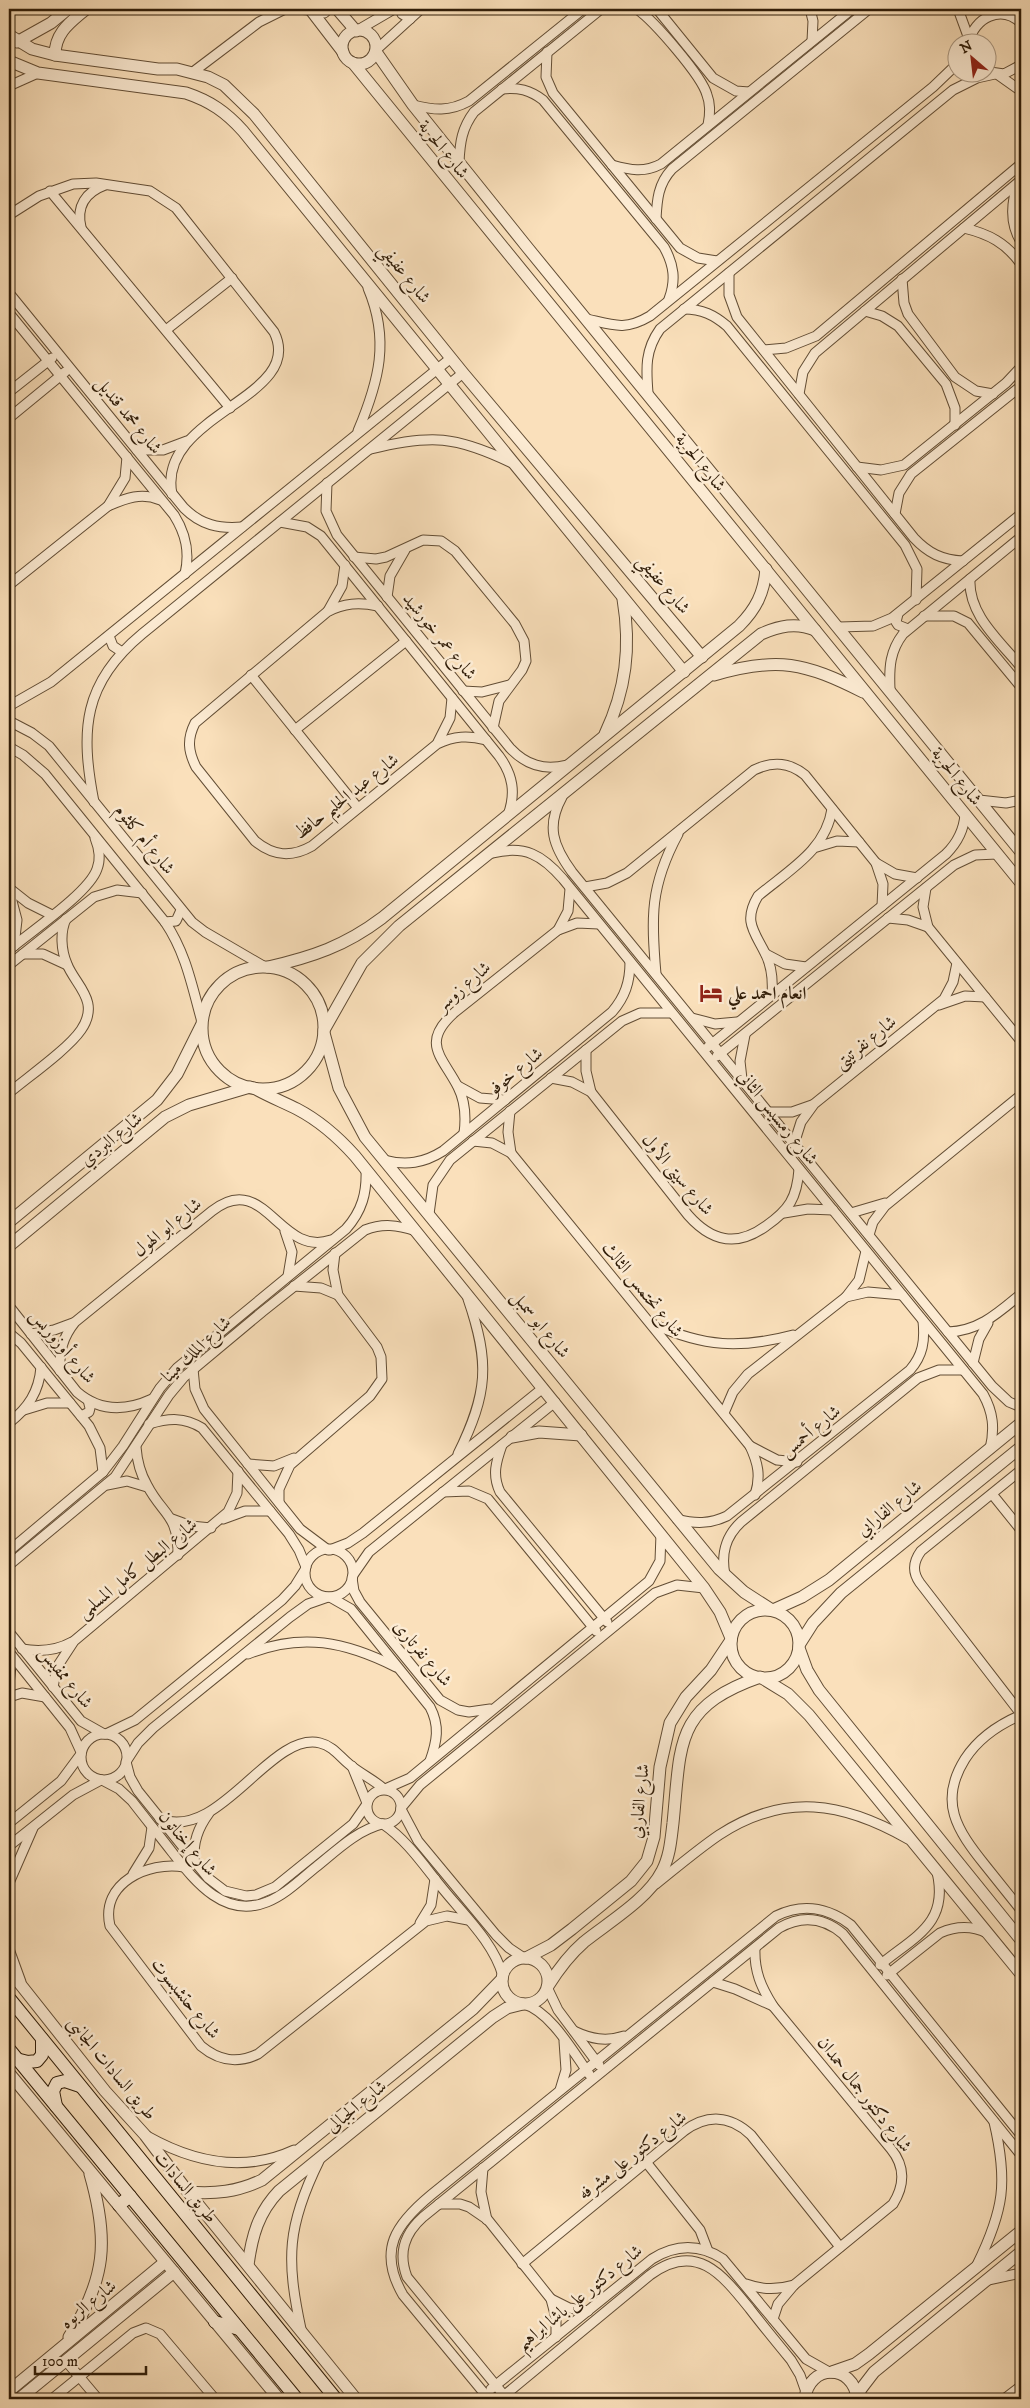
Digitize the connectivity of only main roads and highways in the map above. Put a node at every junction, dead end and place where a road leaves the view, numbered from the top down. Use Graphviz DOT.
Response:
graph roads {
  1 [pos="9,1998"];
  2 [pos="42,2039"];
  3 [pos="13,2054"];
  4 [pos="80,2086"];
  5 [pos="57,2108"];
  6 [pos="130,2196"];
  7 [pos="119,2206"];
  8 [pos="215,2322"];
  9 [pos="239,2329"];
  10 [pos="297,2399"];
  11 [pos="336,2399"];
  1 -- 2 [label="main road, طريق السادات"];
  2 -- 3 [label="main road"];
  2 -- 4 [label="main road, طريق السادات"];
  3 -- 5 [label="main road"];
  4 -- 5 [label="main road"];
  4 -- 11 [label="main road, طريق السادات"];
  5 -- 6 [label="main road"];
  6 -- 7 [label="main road"];
  6 -- 9 [label="main road"];
  8 -- 9 [label="main road"];
  9 -- 10 [label="main road"];
}
